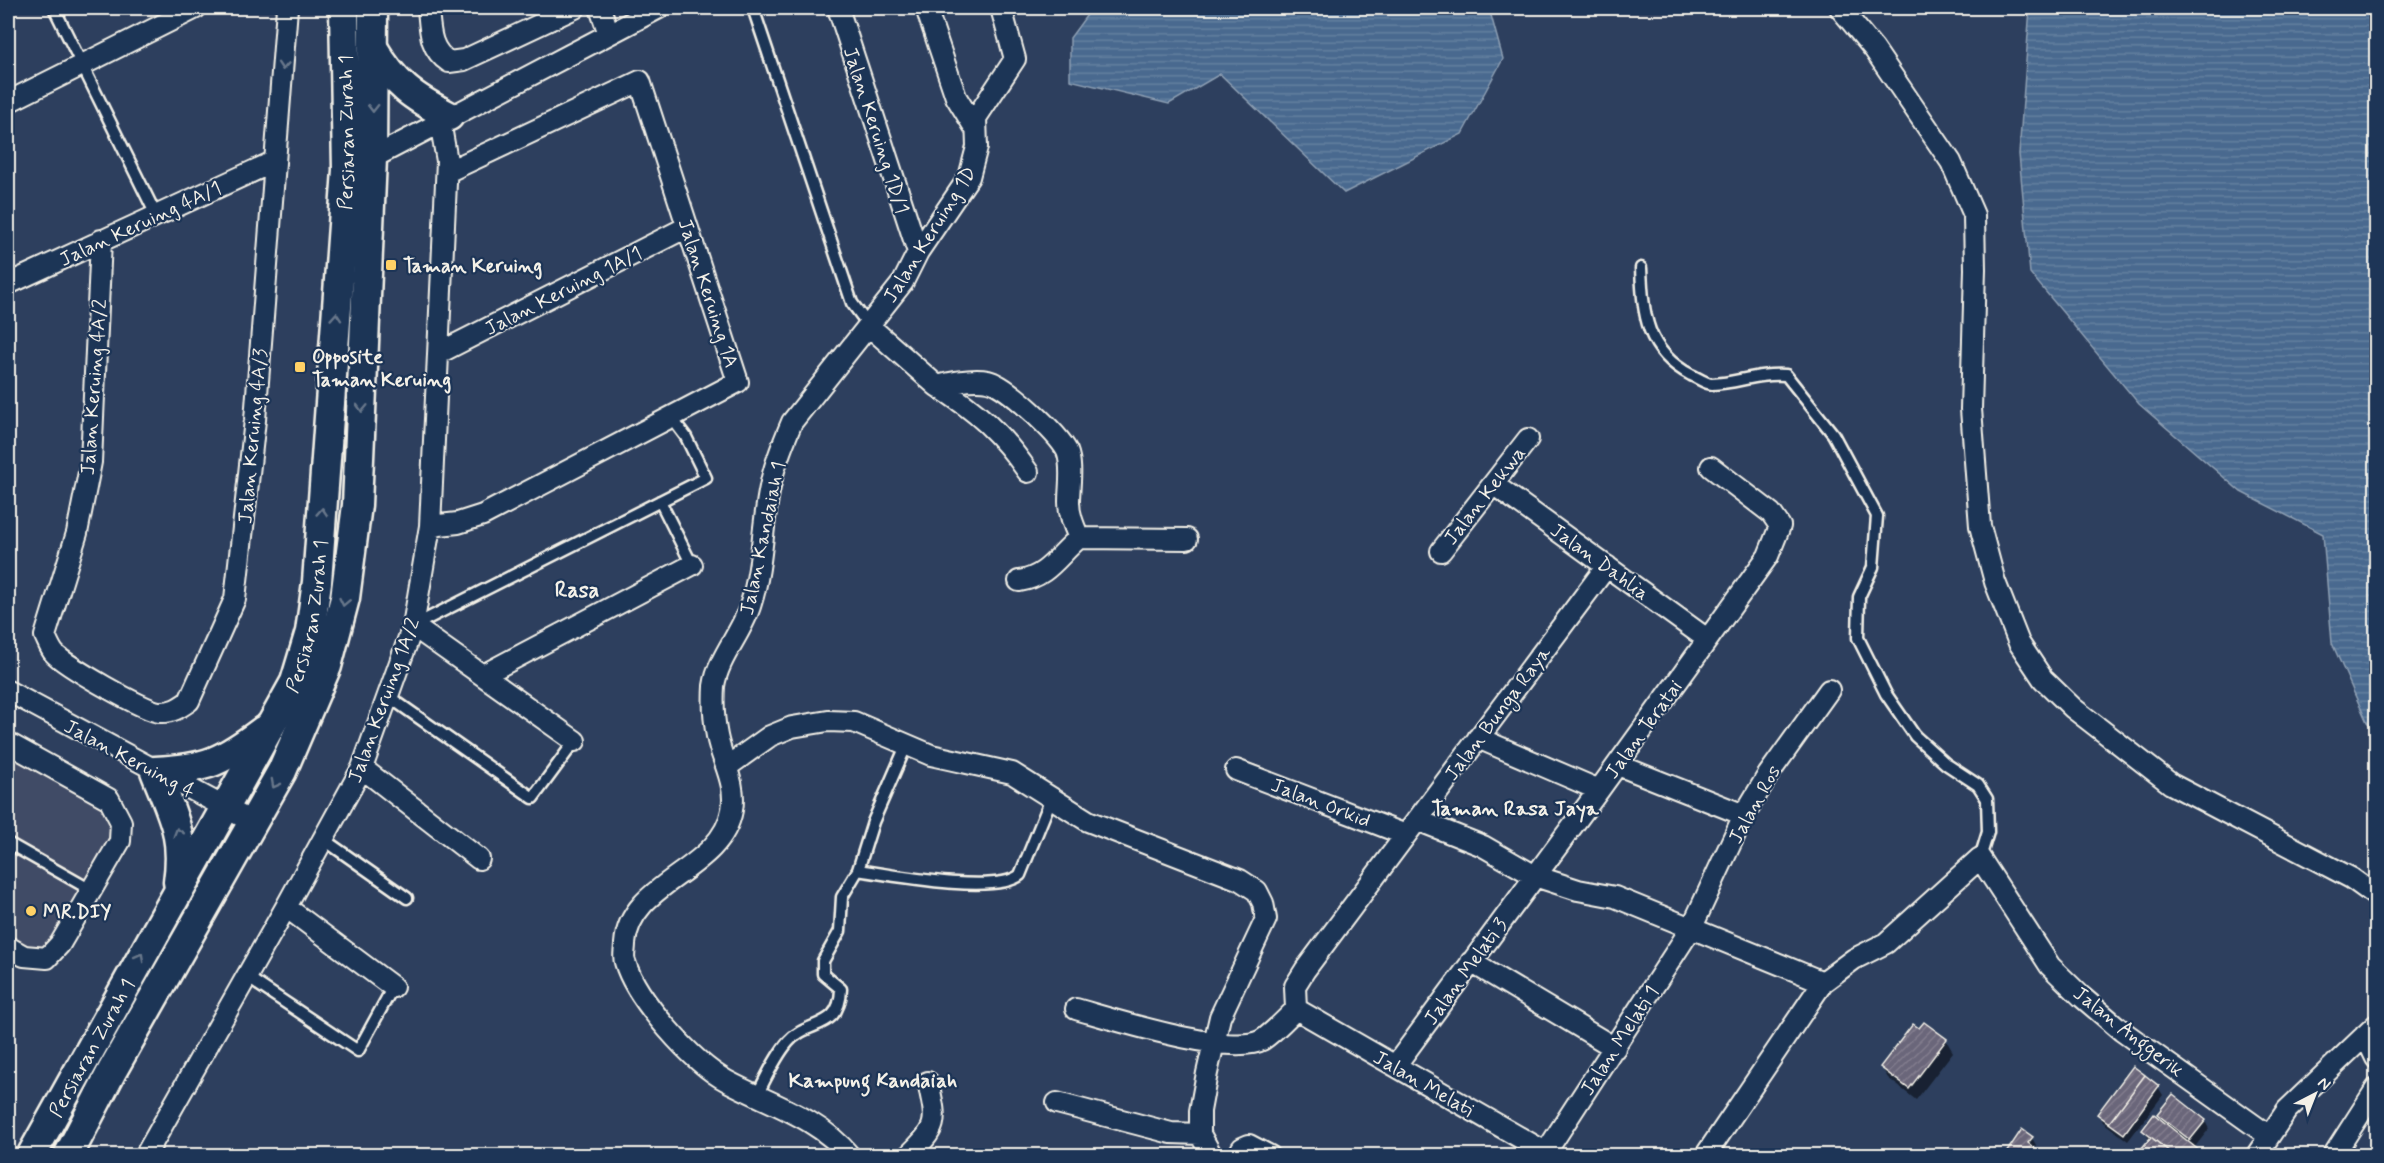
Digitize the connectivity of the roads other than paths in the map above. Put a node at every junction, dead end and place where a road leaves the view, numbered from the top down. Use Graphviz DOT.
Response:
graph roads {
  1 [pos="54,8"];
  2 [pos="196,8"];
  3 [pos="287,8"];
  4 [pos="344,8"];
  5 [pos="373,8"];
  6 [pos="428,8"];
  7 [pos="575,8"];
  8 [pos="600,8"];
  9 [pos="659,8"];
  10 [pos="753,8"];
  11 [pos="838,8"];
  12 [pos="926,8"];
  13 [pos="1001,8"];
  14 [pos="1840,8"];
  15 [pos="609,34"];
  16 [pos="374,49"];
  17 [pos="83,64"];
  18 [pos="8,102"];
  19 [pos="445,118"];
  20 [pos="975,128"];
  21 [pos="372,158"];
  22 [pos="273,162"];
  23 [pos="347,171"];
  24 [pos="447,172"];
  25 [pos="156,215"];
  26 [pos="687,226"];
  27 [pos="101,240"];
  28 [pos="918,252"];
  29 [pos="1641,268"];
  30 [pos="8,284"];
  31 [pos="869,326"];
  32 [pos="439,353"];
  33 [pos="937,386"];
  34 [pos="671,417"];
  35 [pos="1528,439"];
  36 [pos="1711,467"];
  37 [pos="1028,472"];
  38 [pos="1493,484"];
  39 [pos="660,501"];
  40 [pos="430,526"];
  41 [pos="1079,538"];
  42 [pos="1187,539"];
  43 [pos="1441,551"];
  44 [pos="692,565"];
  45 [pos="1607,566"];
  46 [pos="1019,581"];
  47 [pos="413,626"];
  48 [pos="45,636"];
  49 [pos="1707,639"];
  50 [pos="483,675"];
  51 [pos="1829,690"];
  52 [pos="8,692"];
  53 [pos="388,696"];
  54 [pos="273,724"];
  55 [pos="1478,738"];
  56 [pos="575,741"];
  57 [pos="8,743"];
  58 [pos="906,746"];
  59 [pos="1618,765"];
  60 [pos="728,766"];
  61 [pos="362,768"];
  62 [pos="1236,770"];
  63 [pos="155,771"];
  64 [pos="1599,790"];
  65 [pos="1051,800"];
  66 [pos="224,808"];
  67 [pos="1744,815"];
  68 [pos="254,823"];
  69 [pos="1412,827"];
  70 [pos="323,839"];
  71 [pos="8,843"];
  72 [pos="1980,858"];
  73 [pos="479,859"];
  74 [pos="858,870"];
  75 [pos="1535,876"];
  76 [pos="91,890"];
  77 [pos="177,890"];
  78 [pos="2376,896"];
  79 [pos="407,898"];
  80 [pos="286,907"];
  81 [pos="1692,927"];
  82 [pos="8,947"];
  83 [pos="1471,962"];
  84 [pos="247,977"];
  85 [pos="1823,982"];
  86 [pos="393,987"];
  87 [pos="1076,1009"];
  88 [pos="1296,1009"];
  89 [pos="2371,1030"];
  90 [pos="1215,1042"];
  91 [pos="1615,1048"];
  92 [pos="2376,1058"];
  93 [pos="1395,1066"];
  94 [pos="928,1082"];
  95 [pos="2376,1089"];
  96 [pos="757,1095"];
  97 [pos="1057,1103"];
  98 [pos="1200,1134"];
  99 [pos="2270,1136"];
  100 [pos="1549,1154"];
  101 [pos="31,1155"];
  102 [pos="68,1155"];
  103 [pos="145,1155"];
  104 [pos="850,1155"];
  105 [pos="908,1155"];
  106 [pos="1212,1155"];
  107 [pos="1238,1155"];
  108 [pos="1270,1155"];
  109 [pos="1705,1155"];
  110 [pos="2256,1155"];
  111 [pos="2333,1155"];
  1 -- 17 [label="lane"];
  2 -- 17 [label="street"];
  3 -- 22 [label="street, Jalan Keruing 4A/3, one-way"];
  4 -- 23 [label="main road, Persiaran Zurah 1"];
  5 -- 16 [label="main road, Persiaran Zurah 1"];
  6 -- 7 [label="street"];
  8 -- 15 [label="street"];
  9 -- 15 [label="street"];
  10 -- 31 [label="lane"];
  11 -- 28 [label="street, Jalan Keruing 1D/1"];
  12 -- 20 [label="street"];
  13 -- 20 [label="street, Jalan Keruing 1D"];
  14 -- 78 [label="street"];
  15 -- 19 [label="street"];
  16 -- 19 [label="main road"];
  16 -- 21 [label="main road, Persiaran Zurah 1, one-way"];
  17 -- 18 [label="street"];
  17 -- 25 [label="lane"];
  19 -- 21 [label="street"];
  19 -- 24 [label="street, Jalan Keruing 1A/2"];
  20 -- 28 [label="street, Jalan Keruing 1D"];
  21 -- 23 [label="street"];
  21 -- 68 [label="main road, Persiaran Zurah 1, one-way"];
  22 -- 25 [label="street, Jalan Keruing 4A/1"];
  22 -- 48 [label="street, Jalan Keruing 4A/3"];
  54 -- 23 [label="main road, Persiaran Zurah 1, one-way"];
  24 -- 26 [label="street, Jalan Keruing 1A"];
  24 -- 32 [label="street, Jalan Keruing 1A/2"];
  25 -- 27 [label="street, Jalan Keruing 4A/1"];
  26 -- 32 [label="street, Jalan Keruing 1A/1"];
  26 -- 34 [label="street, Jalan Keruing 1A"];
  27 -- 30 [label="street, Jalan Keruing 4A/1"];
  27 -- 48 [label="street, Jalan Keruing 4A/2"];
  28 -- 31 [label="street, Jalan Keruing 1D"];
  29 -- 72 [label="lane"];
  31 -- 33 [label="street"];
  31 -- 60 [label="street, Jalan Kandaiah 1"];
  32 -- 40 [label="street, Jalan Keruing 1A/2"];
  33 -- 37 [label="street"];
  33 -- 41 [label="street"];
  34 -- 39 [label="lane"];
  34 -- 40 [label="street, Jalan Keruing 1A"];
  35 -- 38 [label="street, Jalan Kekwa"];
  36 -- 49 [label="street, Jalan Teratai"];
  38 -- 43 [label="street, Jalan Kekwa"];
  38 -- 45 [label="street, Jalan Dahlia"];
  39 -- 44 [label="lane"];
  39 -- 47 [label="lane"];
  40 -- 47 [label="street, Jalan Keruing 1A/2"];
  41 -- 42 [label="street"];
  41 -- 46 [label="street"];
  44 -- 50 [label="street"];
  45 -- 49 [label="street, Jalan Dahlia"];
  45 -- 55 [label="street, Jalan Bunga Raya"];
  47 -- 50 [label="street"];
  47 -- 53 [label="street, Jalan Keruing 1A/2"];
  49 -- 59 [label="street, Jalan Teratai"];
  50 -- 56 [label="street"];
  51 -- 67 [label="street, Jalan Ros"];
  52 -- 63 [label="street, Jalan Keruing 4"];
  53 -- 56 [label="lane"];
  53 -- 61 [label="street, Jalan Keruing 1A/2"];
  54 -- 63 [label="main road"];
  54 -- 66 [label="main road, Persiaran Zurah 1"];
  55 -- 64 [label="street"];
  55 -- 69 [label="street, Jalan Bunga Raya"];
  57 -- 76 [label="street"];
  58 -- 60 [label="street"];
  58 -- 65 [label="street"];
  58 -- 74 [label="lane"];
  59 -- 64 [label="street, Jalan Teratai"];
  59 -- 67 [label="street"];
  60 -- 96 [label="street, Jalan Kandaiah 1"];
  61 -- 70 [label="street, Jalan Keruing 1A/2"];
  61 -- 73 [label="street"];
  62 -- 69 [label="street, Jalan Orkid"];
  63 -- 66 [label="street, Jalan Keruing 4"];
  77 -- 63 [label="main road, one-way"];
  64 -- 75 [label="street, Jalan Teratai"];
  65 -- 74 [label="lane"];
  65 -- 90 [label="street"];
  66 -- 68 [label="street, Jalan Keruing 4"];
  66 -- 77 [label="main road, Persiaran Zurah 1"];
  67 -- 81 [label="street, Jalan Ros"];
  68 -- 102 [label="main road, Persiaran Zurah 1"];
  69 -- 75 [label="street, Jalan Orkid"];
  69 -- 88 [label="street, Jalan Bunga Raya"];
  70 -- 79 [label="lane"];
  70 -- 80 [label="street, Jalan Keruing 1A/2"];
  71 -- 76 [label="lane"];
  72 -- 85 [label="street"];
  72 -- 99 [label="street, Jalan Anggerik"];
  74 -- 96 [label="lane"];
  75 -- 81 [label="street, Jalan Orkid"];
  75 -- 83 [label="street, Jalan Melati 3"];
  76 -- 82 [label="street"];
  101 -- 77 [label="main road, Persiaran Zurah 1, one-way"];
  80 -- 84 [label="street, Jalan Keruing 1A/2"];
  80 -- 86 [label="street"];
  81 -- 85 [label="street, Jalan Orkid"];
  81 -- 91 [label="street, Jalan Melati 1"];
  83 -- 91 [label="street"];
  83 -- 93 [label="street, Jalan Melati 3"];
  84 -- 86 [label="lane"];
  84 -- 103 [label="street, Jalan Keruing 1A/2"];
  85 -- 109 [label="street"];
  87 -- 90 [label="street"];
  88 -- 90 [label="street"];
  88 -- 93 [label="street, Jalan Melati"];
  89 -- 92 [label="street"];
  89 -- 99 [label="street"];
  90 -- 98 [label="street"];
  91 -- 100 [label="street, Jalan Melati 1"];
  93 -- 100 [label="street, Jalan Melati"];
  94 -- 105 [label="street"];
  95 -- 111 [label="street"];
  96 -- 104 [label="street, Jalan Kandaiah 1"];
  97 -- 98 [label="street"];
  98 -- 106 [label="street"];
  99 -- 110 [label="street"];
  107 -- 108 [label="street"];
}
